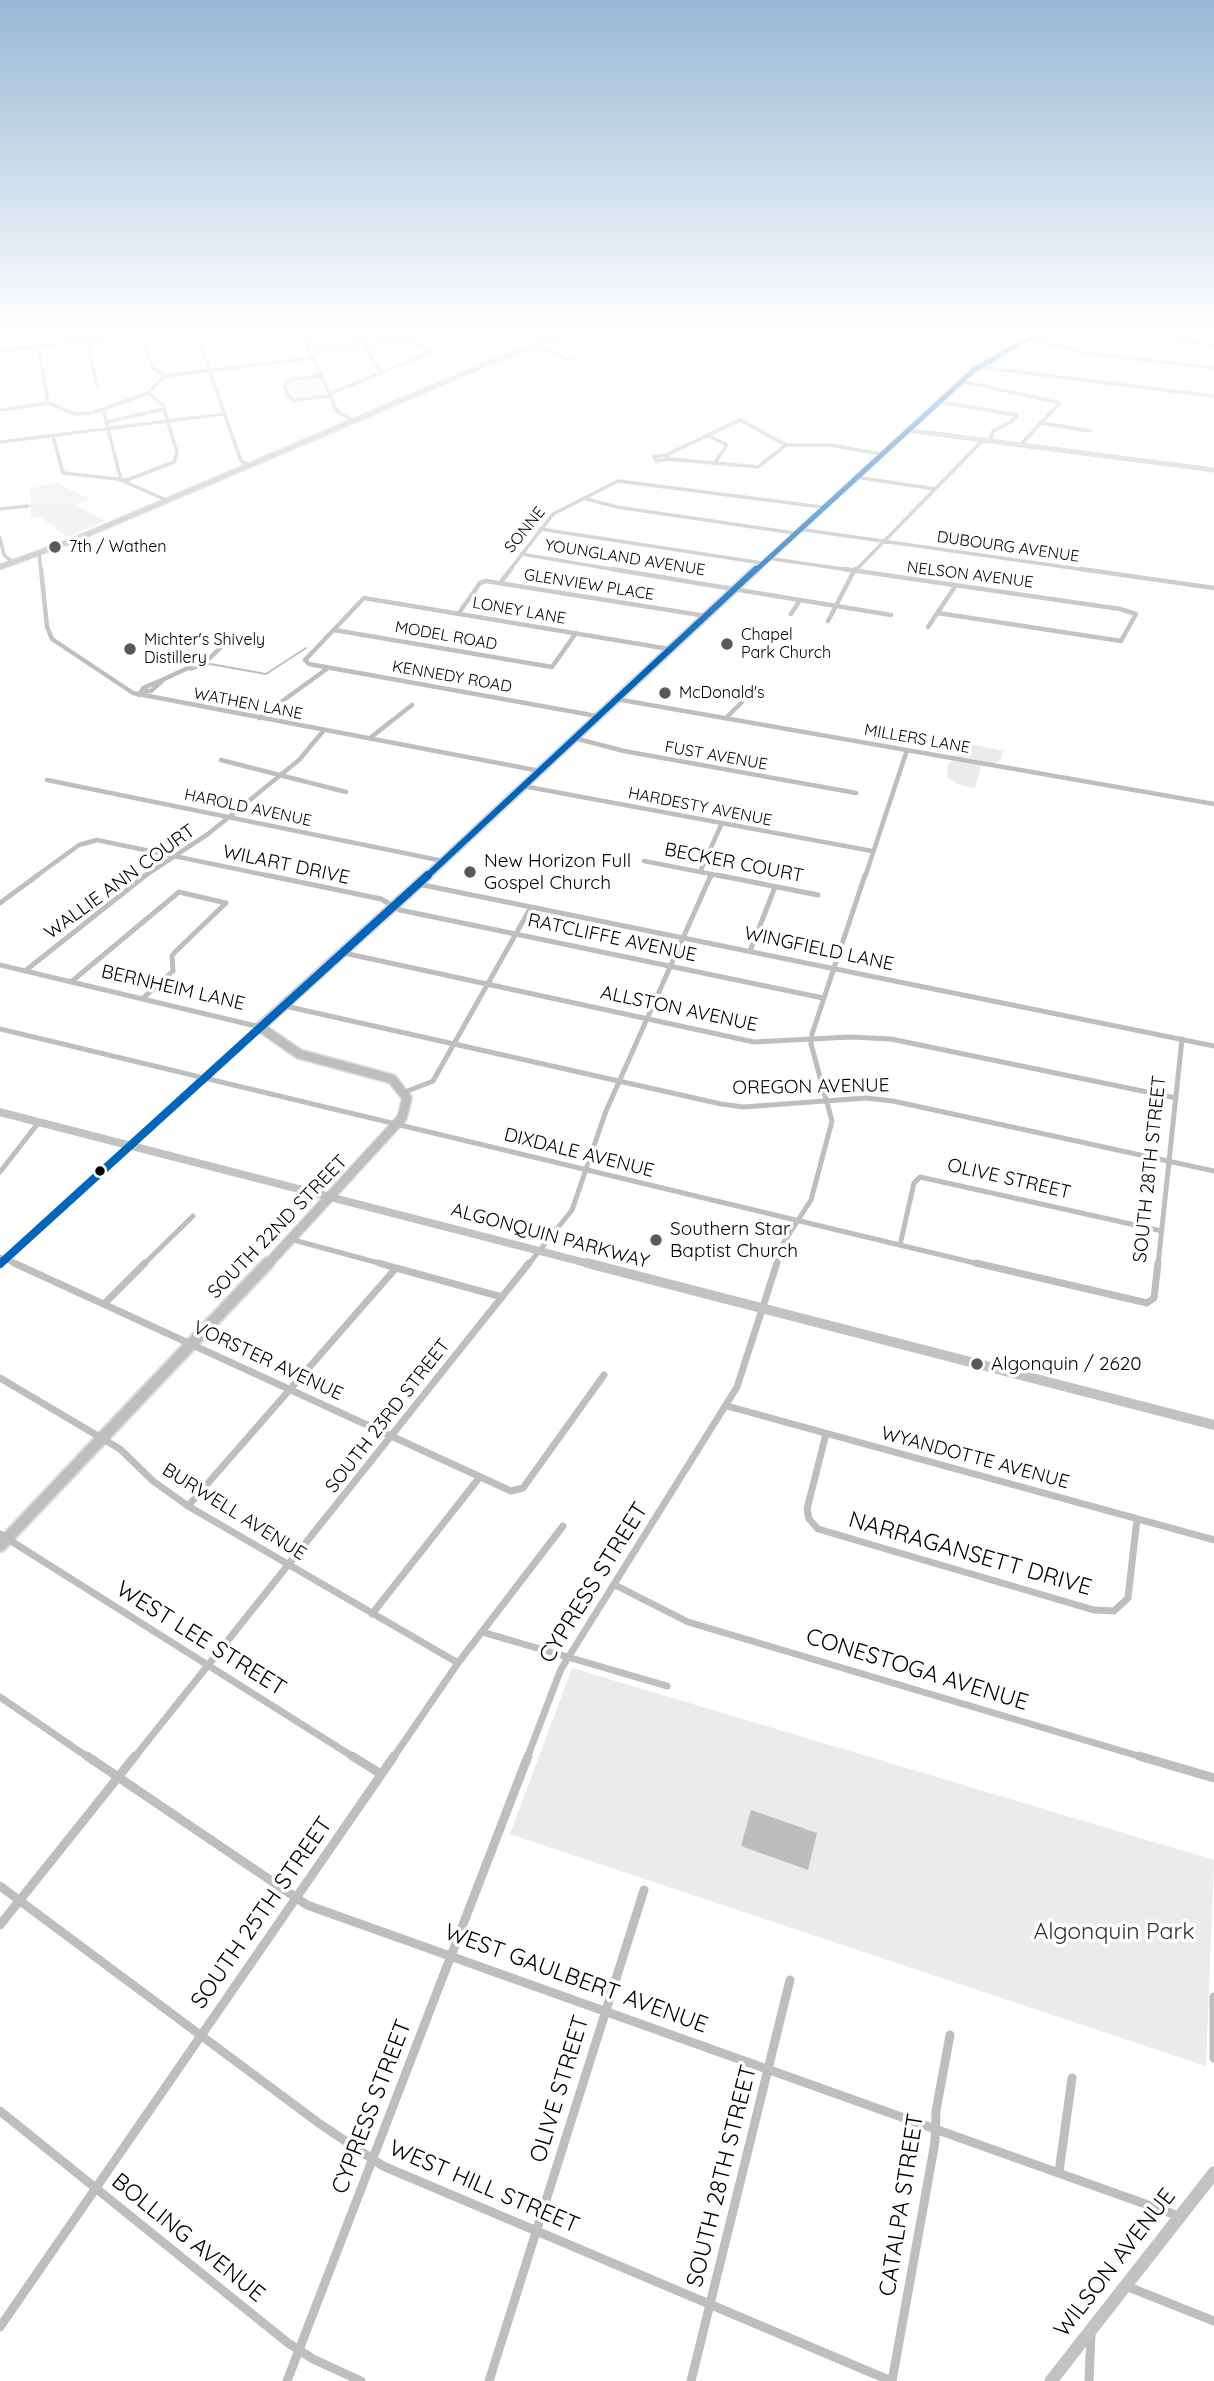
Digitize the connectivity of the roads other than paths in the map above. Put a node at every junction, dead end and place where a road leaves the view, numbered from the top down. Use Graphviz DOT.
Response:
graph roads {
  1 [pos="54,440"];
  2 [pos="111,440"];
  3 [pos="172,440"];
  4 [pos="234,440"];
  5 [pos="304,440"];
  6 [pos="698,440"];
  7 [pos="717,440"];
  8 [pos="775,440"];
  9 [pos="895,440"];
  10 [pos="983,440"];
  11 [pos="1025,440"];
  12 [pos="990,441"];
  13 [pos="786,445"];
  14 [pos="1020,445"];
  15 [pos="881,454"];
  16 [pos="247,464"];
  17 [pos="715,464"];
  18 [pos="1214,470"];
  19 [pos="855,477"];
  20 [pos="121,480"];
  21 [pos="935,489"];
  22 [pos="583,498"];
  23 [pos="166,500"];
  24 [pos="28,506"];
  25 [pos="822,507"];
  26 [pos="0,509"];
  27 [pos="540,528"];
  28 [pos="796,531"];
  29 [pos="0,538"];
  30 [pos="882,541"];
  31 [pos="39,554"];
  32 [pos="521,554"];
  33 [pos="765,560"];
  34 [pos="14,563"];
  35 [pos="0,567"];
  36 [pos="853,571"];
  37 [pos="500,583"];
  38 [pos="956,585"];
  39 [pos="1214,588"];
  40 [pos="735,589"];
  41 [pos="473,593"];
  42 [pos="800,600"];
  43 [pos="837,606"];
  44 [pos="459,613"];
  45 [pos="937,613"];
  46 [pos="791,614"];
  47 [pos="891,615"];
  48 [pos="705,616"];
  49 [pos="828,621"];
  50 [pos="928,627"];
  51 [pos="334,630"];
  52 [pos="576,633"];
  53 [pos="234,634"];
  54 [pos="669,649"];
  55 [pos="305,660"];
  56 [pos="328,667"];
  57 [pos="142,693"];
  58 [pos="616,699"];
  59 [pos="742,702"];
  60 [pos="412,705"];
  61 [pos="597,716"];
  62 [pos="259,718"];
  63 [pos="726,718"];
  64 [pos="324,730"];
  65 [pos="370,738"];
  66 [pos="574,738"];
  67 [pos="907,750"];
  68 [pos="221,760"];
  69 [pos="540,771"];
  70 [pos="280,775"];
  71 [pos="47,780"];
  72 [pos="523,786"];
  73 [pos="346,792"];
  74 [pos="856,793"];
  75 [pos="1214,804"];
  76 [pos="228,816"];
  77 [pos="722,823"];
  78 [pos="872,851"];
  79 [pos="174,856"];
  80 [pos="443,861"];
  81 [pos="644,861"];
  82 [pos="701,872"];
  83 [pos="712,874"];
  84 [pos="418,884"];
  85 [pos="775,887"];
  86 [pos="818,895"];
  87 [pos="0,903"];
  88 [pos="395,906"];
  89 [pos="531,907"];
  90 [pos="516,934"];
  91 [pos="684,938"];
  92 [pos="750,951"];
  93 [pos="344,953"];
  94 [pos="0,965"];
  95 [pos="670,967"];
  96 [pos="833,968"];
  97 [pos="25,971"];
  98 [pos="71,982"];
  99 [pos="488,984"];
  100 [pos="824,998"];
  101 [pos="142,999"];
  102 [pos="285,1006"];
  103 [pos="647,1018"];
  104 [pos="260,1027"];
  105 [pos="0,1029"];
  106 [pos="811,1039"];
  107 [pos="1182,1039"];
  108 [pos="454,1044"];
  109 [pos="1214,1046"];
  110 [pos="203,1077"];
  111 [pos="619,1082"];
  112 [pos="405,1093"];
  113 [pos="1176,1098"];
  114 [pos="827,1100"];
  115 [pos="0,1111"];
  116 [pos="39,1122"];
  117 [pos="397,1125"];
  118 [pos="128,1145"];
  119 [pos="1170,1161"];
  120 [pos="1214,1171"];
  121 [pos="0,1172"];
  122 [pos="586,1172"];
  123 [pos="332,1197"];
  124 [pos="193,1216"];
  125 [pos="797,1221"];
  126 [pos="1162,1231"];
  127 [pos="290,1239"];
  128 [pos="900,1245"];
  129 [pos="539,1251"];
  130 [pos="2,1260"];
  131 [pos="396,1268"];
  132 [pos="502,1297"];
  133 [pos="1151,1302"];
  134 [pos="105,1303"];
  135 [pos="763,1309"];
  136 [pos="192,1343"];
  137 [pos="604,1375"];
  138 [pos="0,1378"];
  139 [pos="293,1390"];
  140 [pos="727,1406"];
  141 [pos="1214,1425"];
  142 [pos="826,1434"];
  143 [pos="393,1436"];
  144 [pos="102,1438"];
  145 [pos="479,1478"];
  146 [pos="188,1506"];
  147 [pos="1138,1519"];
  148 [pos="564,1526"];
  149 [pos="2,1540"];
  150 [pos="1214,1540"];
  151 [pos="288,1565"];
  152 [pos="615,1585"];
  153 [pos="372,1614"];
  154 [pos="482,1632"];
  155 [pos="566,1660"];
  156 [pos="458,1663"];
  157 [pos="207,1666"];
  158 [pos="667,1686"];
  159 [pos="0,1697"];
  160 [pos="382,1774"];
  161 [pos="118,1777"];
  162 [pos="1214,1779"];
  163 [pos="0,1886"];
  164 [pos="644,1890"];
  165 [pos="296,1898"];
  166 [pos="19,1900"];
  167 [pos="0,1925"];
  168 [pos="451,1954"];
  169 [pos="790,1980"];
  170 [pos="1214,1997"];
  171 [pos="606,2010"];
  172 [pos="201,2035"];
  173 [pos="950,2035"];
  174 [pos="1214,2058"];
  175 [pos="768,2068"];
  176 [pos="1072,2078"];
  177 [pos="0,2110"];
  178 [pos="936,2128"];
  179 [pos="372,2160"];
  180 [pos="1059,2172"];
  181 [pos="1214,2173"];
  182 [pos="96,2188"];
  183 [pos="1180,2216"];
  184 [pos="536,2231"];
  185 [pos="1126,2286"];
  186 [pos="710,2305"];
  187 [pos="1214,2321"];
  188 [pos="0,2326"];
  189 [pos="1091,2330"];
  190 [pos="299,2350"];
  191 [pos="287,2381"];
  192 [pos="361,2381"];
  193 [pos="489,2381"];
  194 [pos="691,2381"];
  195 [pos="892,2381"];
  196 [pos="1051,2381"];
  197 [pos="1089,2381"];
  1 -- 20 [label="street"];
  2 -- 20 [label="street"];
  3 -- 20 [label="street"];
  4 -- 16 [label="street"];
  5 -- 16 [label="main road"];
  6 -- 17 [label="street"];
  7 -- 17 [label="street"];
  8 -- 13 [label="street"];
  9 -- 15 [label="main road"];
  10 -- 12 [label="main road"];
  10 -- 21 [label="street"];
  11 -- 14 [label="street"];
  12 -- 14 [label="main road"];
  13 -- 15 [label="street"];
  13 -- 17 [label="street"];
  14 -- 18 [label="main road"];
  15 -- 19 [label="main road"];
  16 -- 23 [label="main road"];
  19 -- 21 [label="street"];
  19 -- 25 [label="main road"];
  20 -- 23 [label="street"];
  21 -- 30 [label="street"];
  22 -- 25 [label="street, SONNE"];
  22 -- 27 [label="street, SONNE"];
  22 -- 28 [label="street, DUBOURG AVENUE"];
  23 -- 31 [label="main road"];
  24 -- 26 [label="street"];
  25 -- 28 [label="main road"];
  27 -- 32 [label="street, SONNE"];
  27 -- 33 [label="street, NELSON AVENUE"];
  28 -- 30 [label="street, DUBOURG AVENUE"];
  28 -- 33 [label="main road"];
  29 -- 34 [label="street"];
  30 -- 36 [label="street"];
  30 -- 39 [label="street, DUBOURG AVENUE"];
  31 -- 34 [label="main road"];
  31 -- 57 [label="street, WATHEN LANE"];
  32 -- 37 [label="street, SONNE"];
  32 -- 40 [label="street, YOUNGLAND AVENUE"];
  33 -- 36 [label="street, NELSON AVENUE"];
  33 -- 40 [label="main road"];
  34 -- 35 [label="main road"];
  36 -- 38 [label="street, NELSON AVENUE"];
  36 -- 43 [label="street"];
  37 -- 41 [label="street, GLENVIEW PLACE"];
  37 -- 48 [label="street, GLENVIEW PLACE"];
  38 -- 45 [label="street"];
  38 -- 45 [label="street, NELSON AVENUE"];
  40 -- 42 [label="street, YOUNGLAND AVENUE"];
  40 -- 48 [label="main road"];
  41 -- 44 [label="street, LONEY LANE"];
  42 -- 43 [label="street, YOUNGLAND AVENUE"];
  42 -- 46 [label="street"];
  43 -- 47 [label="street, YOUNGLAND AVENUE"];
  43 -- 49 [label="street"];
  44 -- 51 [label="street, LONEY LANE"];
  44 -- 52 [label="street, LONEY LANE"];
  45 -- 50 [label="street"];
  48 -- 54 [label="main road"];
  51 -- 52 [label="street, MODEL ROAD"];
  51 -- 55 [label="street, LONEY LANE"];
  52 -- 54 [label="street, LONEY LANE"];
  53 -- 57 [label="street"];
  54 -- 58 [label="main road"];
  55 -- 56 [label="street, KENNEDY ROAD"];
  56 -- 61 [label="street, KENNEDY ROAD"];
  56 -- 62 [label="street"];
  57 -- 62 [label="street, WATHEN LANE"];
  58 -- 61 [label="main road"];
  58 -- 63 [label="street, MILLERS LANE"];
  59 -- 63 [label="street"];
  60 -- 65 [label="street"];
  61 -- 66 [label="main road"];
  62 -- 64 [label="street, WATHEN LANE"];
  63 -- 67 [label="street, MILLERS LANE"];
  64 -- 65 [label="street, WATHEN LANE"];
  64 -- 70 [label="street, WALLIE ANN COURT"];
  65 -- 69 [label="street, WATHEN LANE"];
  66 -- 69 [label="main road"];
  66 -- 74 [label="street, FUST AVENUE"];
  67 -- 75 [label="street, MILLERS LANE"];
  67 -- 78 [label="street"];
  68 -- 70 [label="street"];
  69 -- 72 [label="main road"];
  70 -- 73 [label="street"];
  70 -- 76 [label="street, WALLIE ANN COURT"];
  71 -- 76 [label="street, HAROLD AVENUE"];
  72 -- 77 [label="street, HARDESTY AVENUE"];
  72 -- 80 [label="main road"];
  76 -- 79 [label="street, WALLIE ANN COURT"];
  76 -- 80 [label="street, HAROLD AVENUE"];
  77 -- 78 [label="street, HARDESTY AVENUE"];
  77 -- 82 [label="street"];
  78 -- 96 [label="street"];
  79 -- 87 [label="street, WILART DRIVE"];
  79 -- 88 [label="street, WILART DRIVE"];
  79 -- 97 [label="street, WALLIE ANN COURT"];
  80 -- 84 [label="main road"];
  81 -- 82 [label="street, BECKER COURT"];
  82 -- 83 [label="street, BECKER COURT"];
  83 -- 85 [label="street, BECKER COURT"];
  83 -- 91 [label="street, SOUTH 23RD STREET"];
  84 -- 88 [label="main road"];
  84 -- 89 [label="street, WINGFIELD LANE"];
  85 -- 86 [label="street, BECKER COURT"];
  85 -- 92 [label="street"];
  88 -- 90 [label="street, RATCLIFFE AVENUE"];
  88 -- 93 [label="main road"];
  89 -- 90 [label="street"];
  89 -- 91 [label="street, WINGFIELD LANE"];
  90 -- 95 [label="street, RATCLIFFE AVENUE"];
  90 -- 99 [label="street"];
  91 -- 92 [label="street, WINGFIELD LANE"];
  91 -- 95 [label="street, SOUTH 23RD STREET"];
  92 -- 96 [label="street, WINGFIELD LANE"];
  93 -- 99 [label="street, ALLSTON AVENUE"];
  93 -- 102 [label="main road"];
  94 -- 97 [label="street, BERNHEIM LANE"];
  95 -- 100 [label="street, RATCLIFFE AVENUE"];
  95 -- 103 [label="street, SOUTH 23RD STREET"];
  96 -- 100 [label="street"];
  96 -- 107 [label="street, WINGFIELD LANE"];
  97 -- 98 [label="street, BERNHEIM LANE"];
  98 -- 101 [label="street, BERNHEIM LANE"];
  98 -- 101 [label="street"];
  99 -- 103 [label="street, ALLSTON AVENUE"];
  99 -- 108 [label="street"];
  100 -- 106 [label="street"];
  101 -- 104 [label="street, BERNHEIM LANE"];
  102 -- 104 [label="main road"];
  102 -- 108 [label="street, OREGON AVENUE"];
  103 -- 106 [label="street, ALLSTON AVENUE"];
  103 -- 111 [label="street, SOUTH 23RD STREET"];
  104 -- 110 [label="main road"];
  104 -- 112 [label="main road, BERNHEIM LANE"];
  105 -- 110 [label="street, DIXDALE AVENUE"];
  106 -- 113 [label="street, ALLSTON AVENUE"];
  106 -- 114 [label="street, CYPRESS STREET"];
  107 -- 109 [label="street, WINGFIELD LANE"];
  107 -- 113 [label="street, SOUTH 28TH STREET"];
  108 -- 111 [label="street, OREGON AVENUE"];
  108 -- 112 [label="street"];
  110 -- 117 [label="street, DIXDALE AVENUE"];
  110 -- 118 [label="main road"];
  111 -- 114 [label="street, OREGON AVENUE"];
  111 -- 122 [label="street, SOUTH 23RD STREET"];
  112 -- 117 [label="main road, SOUTH 22ND STREET"];
  113 -- 119 [label="street, SOUTH 28TH STREET"];
  114 -- 119 [label="street, OREGON AVENUE"];
  114 -- 125 [label="street, CYPRESS STREET"];
  115 -- 116 [label="main road, ALGONQUIN PARKWAY"];
  116 -- 118 [label="main road, ALGONQUIN PARKWAY"];
  116 -- 121 [label="street"];
  117 -- 122 [label="street, DIXDALE AVENUE"];
  117 -- 123 [label="main road, SOUTH 22ND STREET"];
  118 -- 123 [label="main road, ALGONQUIN PARKWAY"];
  118 -- 130 [label="main road"];
  119 -- 120 [label="street, OREGON AVENUE"];
  119 -- 126 [label="street, SOUTH 28TH STREET"];
  122 -- 125 [label="street, DIXDALE AVENUE"];
  122 -- 129 [label="street, SOUTH 23RD STREET"];
  123 -- 127 [label="main road, SOUTH 22ND STREET"];
  123 -- 129 [label="main road, ALGONQUIN PARKWAY"];
  124 -- 134 [label="street"];
  125 -- 128 [label="street, DIXDALE AVENUE"];
  125 -- 135 [label="street, CYPRESS STREET"];
  126 -- 128 [label="street, OLIVE STREET"];
  126 -- 133 [label="street, SOUTH 28TH STREET"];
  127 -- 131 [label="street"];
  127 -- 136 [label="main road, SOUTH 22ND STREET"];
  128 -- 133 [label="street, DIXDALE AVENUE"];
  129 -- 132 [label="street, SOUTH 23RD STREET"];
  129 -- 135 [label="main road, ALGONQUIN PARKWAY"];
  130 -- 134 [label="street, VORSTER AVENUE"];
  131 -- 132 [label="street"];
  131 -- 139 [label="street"];
  132 -- 143 [label="street, SOUTH 23RD STREET"];
  134 -- 136 [label="street, VORSTER AVENUE"];
  135 -- 140 [label="street, CYPRESS STREET"];
  135 -- 141 [label="main road, ALGONQUIN PARKWAY"];
  136 -- 139 [label="street, VORSTER AVENUE"];
  136 -- 144 [label="main road, SOUTH 22ND STREET"];
  137 -- 145 [label="street, VORSTER AVENUE"];
  138 -- 144 [label="street, BURWELL AVENUE"];
  139 -- 143 [label="street, VORSTER AVENUE"];
  139 -- 146 [label="street"];
  140 -- 142 [label="street, WYANDOTTE AVENUE"];
  140 -- 152 [label="street, CYPRESS STREET"];
  142 -- 147 [label="street, WYANDOTTE AVENUE"];
  142 -- 147 [label="street, NARRAGANSETT DRIVE"];
  143 -- 145 [label="street, VORSTER AVENUE"];
  143 -- 151 [label="street, SOUTH 23RD STREET"];
  144 -- 146 [label="street, BURWELL AVENUE"];
  144 -- 149 [label="main road, SOUTH 22ND STREET"];
  145 -- 153 [label="street"];
  146 -- 151 [label="street, BURWELL AVENUE"];
  147 -- 150 [label="street, WYANDOTTE AVENUE"];
  148 -- 154 [label="street, SOUTH 25TH STREET"];
  149 -- 157 [label="street, WEST LEE STREET"];
  151 -- 153 [label="street, BURWELL AVENUE"];
  151 -- 157 [label="street, SOUTH 23RD STREET"];
  152 -- 155 [label="street, CYPRESS STREET"];
  152 -- 162 [label="street, CONESTOGA AVENUE"];
  153 -- 156 [label="street, BURWELL AVENUE"];
  154 -- 155 [label="street"];
  154 -- 156 [label="street, SOUTH 25TH STREET"];
  155 -- 158 [label="street"];
  155 -- 168 [label="street, CYPRESS STREET"];
  156 -- 160 [label="street, SOUTH 25TH STREET"];
  157 -- 160 [label="street, WEST LEE STREET"];
  157 -- 161 [label="street, SOUTH 23RD STREET"];
  159 -- 161 [label="street, WEST GAULBERT AVENUE"];
  160 -- 165 [label="street, SOUTH 25TH STREET"];
  161 -- 165 [label="street, WEST GAULBERT AVENUE"];
  161 -- 166 [label="street, SOUTH 23RD STREET"];
  163 -- 166 [label="street, WEST HILL STREET"];
  164 -- 171 [label="street, OLIVE STREET"];
  165 -- 168 [label="street, WEST GAULBERT AVENUE"];
  165 -- 172 [label="street, SOUTH 25TH STREET"];
  166 -- 167 [label="street, SOUTH 23RD STREET"];
  166 -- 172 [label="street, WEST HILL STREET"];
  168 -- 171 [label="street, WEST GAULBERT AVENUE"];
  168 -- 179 [label="street, CYPRESS STREET"];
  169 -- 175 [label="street, SOUTH 28TH STREET"];
  170 -- 174 [label="street"];
  171 -- 175 [label="street, WEST GAULBERT AVENUE"];
  171 -- 184 [label="street, OLIVE STREET"];
  172 -- 179 [label="street, WEST HILL STREET"];
  172 -- 182 [label="street, SOUTH 25TH STREET"];
  173 -- 178 [label="street, CATALPA STREET"];
  175 -- 178 [label="street, WEST GAULBERT AVENUE"];
  175 -- 186 [label="street, SOUTH 28TH STREET"];
  176 -- 180 [label="street"];
  177 -- 182 [label="street, BOLLING AVENUE"];
  178 -- 180 [label="street, WEST GAULBERT AVENUE"];
  178 -- 195 [label="street, CATALPA STREET"];
  179 -- 184 [label="street, WEST HILL STREET"];
  179 -- 190 [label="street, CYPRESS STREET"];
  180 -- 183 [label="street, WEST GAULBERT AVENUE"];
  181 -- 183 [label="main road, WILSON AVENUE"];
  182 -- 188 [label="street, SOUTH 25TH STREET"];
  182 -- 190 [label="street, BOLLING AVENUE"];
  183 -- 185 [label="main road, WILSON AVENUE"];
  184 -- 186 [label="street, WEST HILL STREET"];
  184 -- 193 [label="street, OLIVE STREET"];
  185 -- 187 [label="street"];
  185 -- 189 [label="main road, WILSON AVENUE"];
  186 -- 194 [label="street, SOUTH 28TH STREET"];
  186 -- 195 [label="street, WEST HILL STREET"];
  189 -- 196 [label="main road, WILSON AVENUE"];
  189 -- 197 [label="street"];
  190 -- 191 [label="street, CYPRESS STREET"];
  190 -- 192 [label="street, BOLLING AVENUE"];
}
